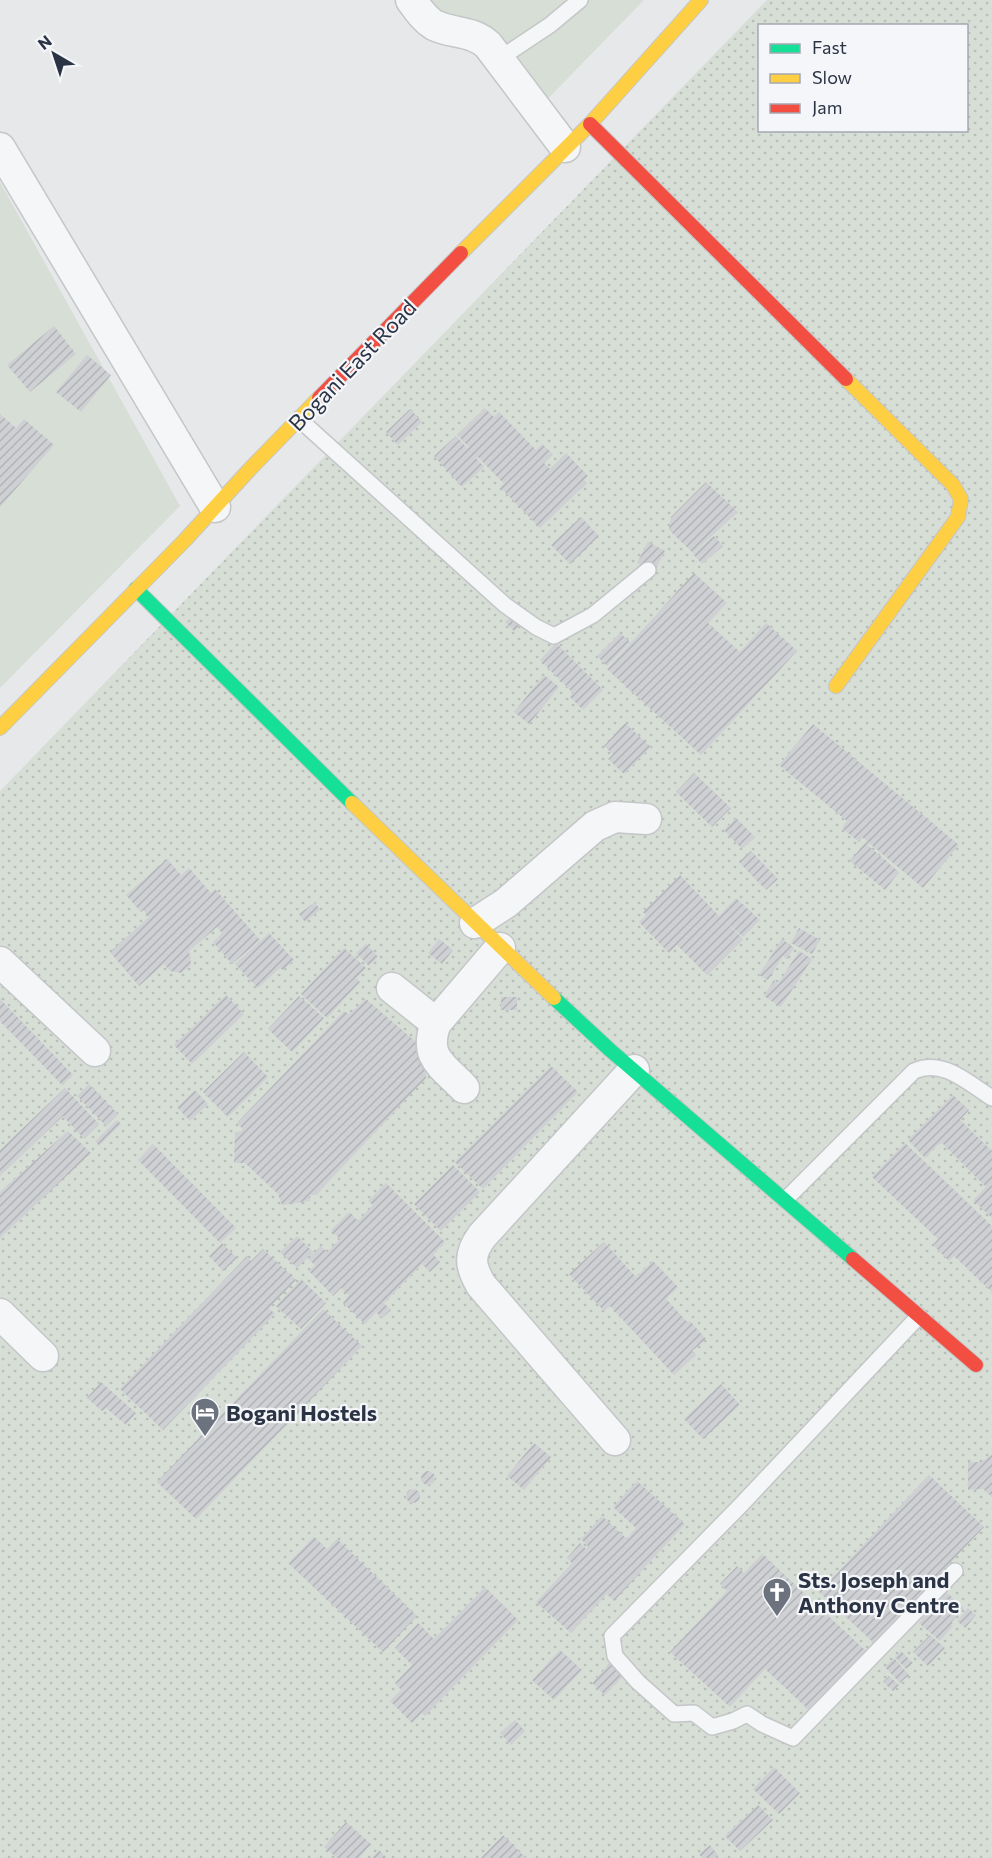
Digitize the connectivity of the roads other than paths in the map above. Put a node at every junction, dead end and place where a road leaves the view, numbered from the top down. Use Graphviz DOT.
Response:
graph roads {
  1 [pos="411,0"];
  2 [pos="580,0"];
  3 [pos="701,0"];
  4 [pos="499,58"];
  5 [pos="590,124"];
  6 [pos="565,147"];
  7 [pos="0,148"];
  8 [pos="299,419"];
  9 [pos="215,507"];
  10 [pos="648,570"];
  11 [pos="136,589"];
  12 [pos="836,686"];
  13 [pos="0,728"];
  14 [pos="646,819"];
  15 [pos="474,923"];
  16 [pos="500,948"];
  17 [pos="0,962"];
  18 [pos="392,988"];
  19 [pos="436,1023"];
  20 [pos="95,1051"];
  21 [pos="634,1070"];
  22 [pos="464,1088"];
  23 [pos="992,1098"];
  24 [pos="785,1200"];
  25 [pos="0,1314"];
  26 [pos="919,1316"];
  27 [pos="43,1356"];
  28 [pos="976,1365"];
  29 [pos="615,1440"];
  30 [pos="955,1572"];
  1 -- 4 [label="street"];
  2 -- 4 [label="lane"];
  3 -- 5 [label="street, Bogani East Road"];
  4 -- 6 [label="street"];
  5 -- 6 [label="street, Bogani East Road"];
  5 -- 12 [label="street"];
  6 -- 8 [label="street, Bogani East Road"];
  7 -- 9 [label="street"];
  8 -- 9 [label="street, Bogani East Road"];
  8 -- 10 [label="lane"];
  9 -- 11 [label="street, Bogani East Road"];
  11 -- 13 [label="street, Bogani East Road"];
  11 -- 15 [label="street"];
  14 -- 15 [label="street"];
  15 -- 16 [label="street"];
  16 -- 19 [label="street"];
  16 -- 21 [label="street"];
  17 -- 20 [label="street"];
  18 -- 19 [label="street"];
  19 -- 22 [label="street"];
  21 -- 24 [label="street"];
  21 -- 29 [label="street"];
  23 -- 24 [label="lane"];
  24 -- 26 [label="street"];
  25 -- 27 [label="street"];
  26 -- 28 [label="street"];
  26 -- 30 [label="lane"];
}
